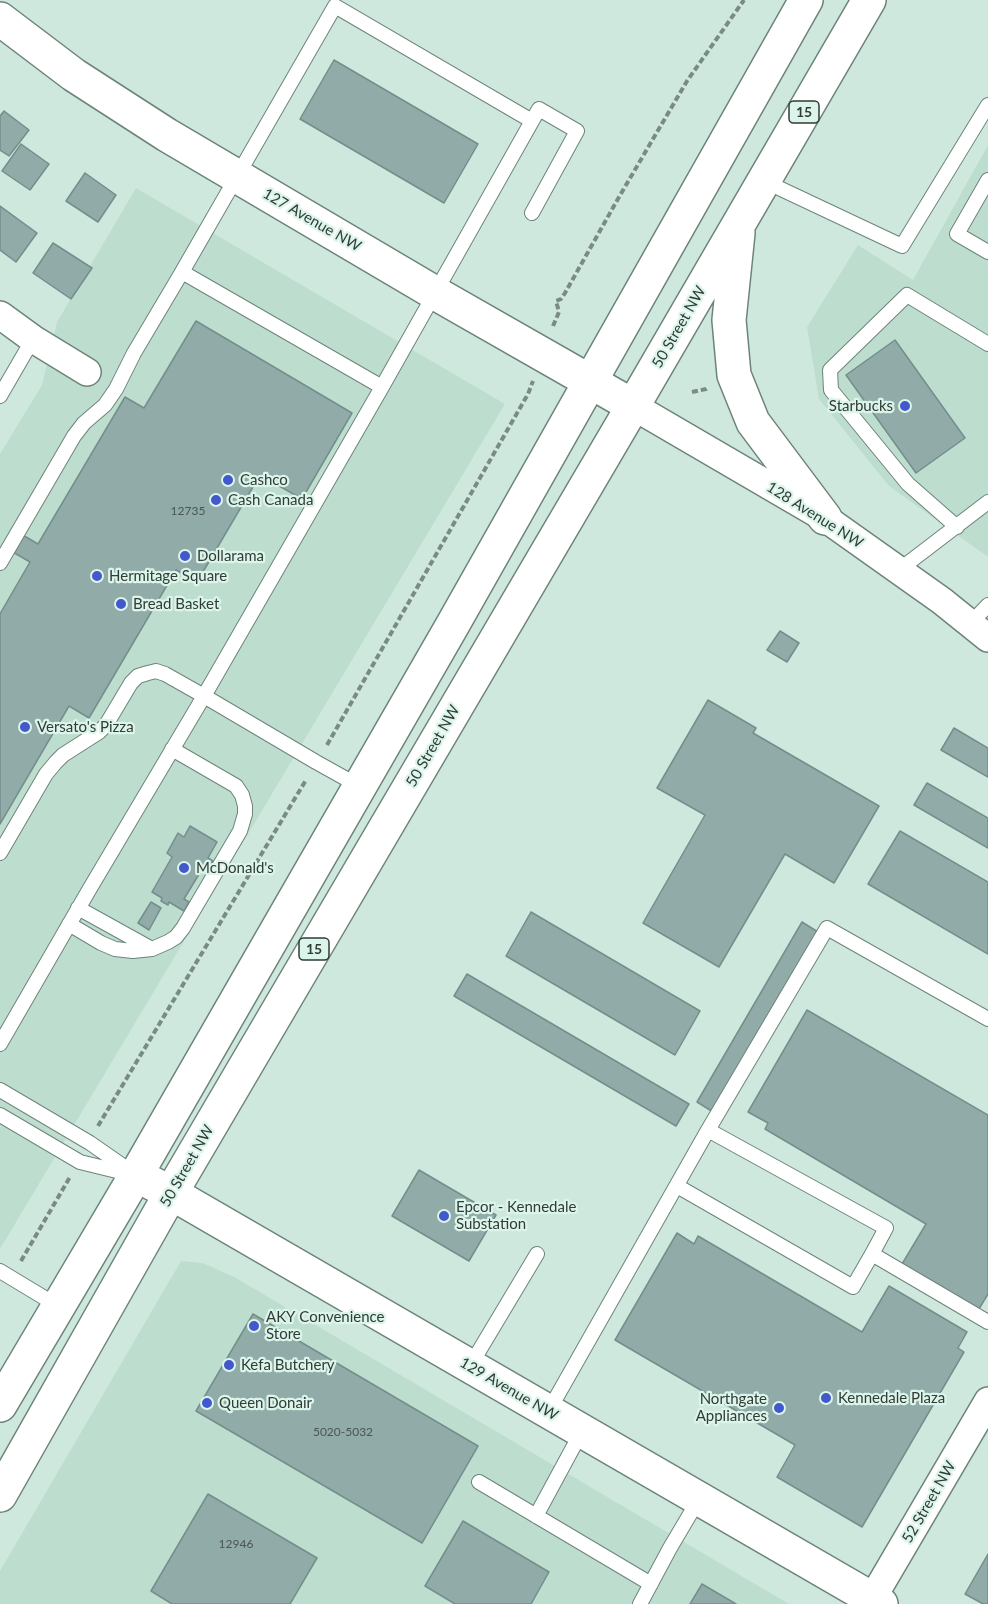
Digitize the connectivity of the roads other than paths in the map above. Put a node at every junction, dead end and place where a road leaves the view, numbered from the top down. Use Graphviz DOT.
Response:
graph roads {
  1 [pos="868,0"];
  2 [pos="804,4"];
  3 [pos="0,19"];
  4 [pos="988,105"];
  5 [pos="532,121"];
  6 [pos="236,176"];
  7 [pos="988,180"];
  8 [pos="764,181"];
  9 [pos="532,213"];
  10 [pos="739,223"];
  11 [pos="988,252"];
  12 [pos="182,272"];
  13 [pos="435,293"];
  14 [pos="0,315"];
  15 [pos="33,339"];
  16 [pos="988,344"];
  17 [pos="87,372"];
  18 [pos="590,381"];
  19 [pos="382,387"];
  20 [pos="0,396"];
  21 [pos="633,406"];
  22 [pos="988,502"];
  23 [pos="825,518"];
  24 [pos="957,527"];
  25 [pos="0,563"];
  26 [pos="899,570"];
  27 [pos="982,622"];
  28 [pos="204,696"];
  29 [pos="172,749"];
  30 [pos="359,786"];
  31 [pos="0,853"];
  32 [pos="78,908"];
  33 [pos="69,924"];
  34 [pos="152,948"];
  35 [pos="988,1019"];
  36 [pos="0,1044"];
  37 [pos="0,1090"];
  38 [pos="0,1115"];
  39 [pos="708,1130"];
  40 [pos="136,1175"];
  41 [pos="677,1186"];
  42 [pos="171,1193"];
  43 [pos="537,1254"];
  44 [pos="872,1254"];
  45 [pos="6,1274"];
  46 [pos="58,1306"];
  47 [pos="988,1322"];
  48 [pos="470,1366"];
  49 [pos="1,1400"];
  50 [pos="988,1401"];
  51 [pos="548,1412"];
  52 [pos="582,1431"];
  53 [pos="479,1482"];
  54 [pos="0,1495"];
  55 [pos="699,1498"];
  56 [pos="536,1516"];
  57 [pos="651,1584"];
  58 [pos="874,1602"];
  59 [pos="640,1604"];
  1 -- 8 [label="main road, 50 Street NW / 15"];
  2 -- 18 [label="main road"];
  3 -- 6 [label="main road, 127 Avenue NW"];
  4 -- 8 [label="lane"];
  5 -- 6 [label="lane"];
  5 -- 9 [label="lane"];
  5 -- 13 [label="lane"];
  6 -- 12 [label="lane"];
  6 -- 13 [label="main road, 127 Avenue NW"];
  7 -- 11 [label="lane"];
  8 -- 10 [label="main road, 50 Street NW / 15"];
  10 -- 21 [label="main road, 50 Street NW"];
  10 -- 23 [label="main road"];
  12 -- 19 [label="lane"];
  12 -- 25 [label="lane"];
  13 -- 18 [label="main road, 127 Avenue NW"];
  13 -- 19 [label="lane"];
  14 -- 15 [label="street"];
  15 -- 17 [label="street"];
  15 -- 20 [label="lane"];
  16 -- 24 [label="lane"];
  18 -- 21 [label="main road, 127 Avenue NW"];
  18 -- 30 [label="main road"];
  19 -- 28 [label="lane"];
  21 -- 23 [label="street, 128 Avenue NW"];
  21 -- 42 [label="main road, 50 Street NW / 15"];
  22 -- 24 [label="lane"];
  23 -- 26 [label="street, 128 Avenue NW"];
  24 -- 26 [label="lane"];
  26 -- 27 [label="street, 128 Avenue NW"];
  28 -- 29 [label="lane"];
  28 -- 30 [label="lane"];
  28 -- 31 [label="lane"];
  29 -- 32 [label="lane"];
  29 -- 34 [label="lane"];
  30 -- 40 [label="main road"];
  32 -- 33 [label="lane"];
  32 -- 34 [label="lane"];
  33 -- 34 [label="lane"];
  33 -- 36 [label="lane"];
  35 -- 39 [label="lane"];
  37 -- 40 [label="lane"];
  38 -- 40 [label="lane"];
  39 -- 41 [label="lane"];
  39 -- 44 [label="lane"];
  40 -- 42 [label="main road, 129 Avenue NW"];
  40 -- 46 [label="main road"];
  41 -- 44 [label="lane"];
  41 -- 51 [label="lane"];
  42 -- 48 [label="main road, 129 Avenue NW"];
  42 -- 54 [label="main road, 50 Street NW / 15"];
  43 -- 48 [label="lane"];
  44 -- 47 [label="lane"];
  45 -- 46 [label="lane"];
  46 -- 49 [label="main road"];
  48 -- 51 [label="main road, 129 Avenue NW"];
  50 -- 58 [label="street, 52 Street NW"];
  51 -- 52 [label="main road, 129 Avenue NW"];
  52 -- 55 [label="main road, 129 Avenue NW"];
  52 -- 56 [label="lane"];
  53 -- 56 [label="lane"];
  55 -- 57 [label="lane"];
  55 -- 58 [label="main road, 129 Avenue NW"];
  56 -- 57 [label="lane"];
  57 -- 59 [label="lane"];
}
